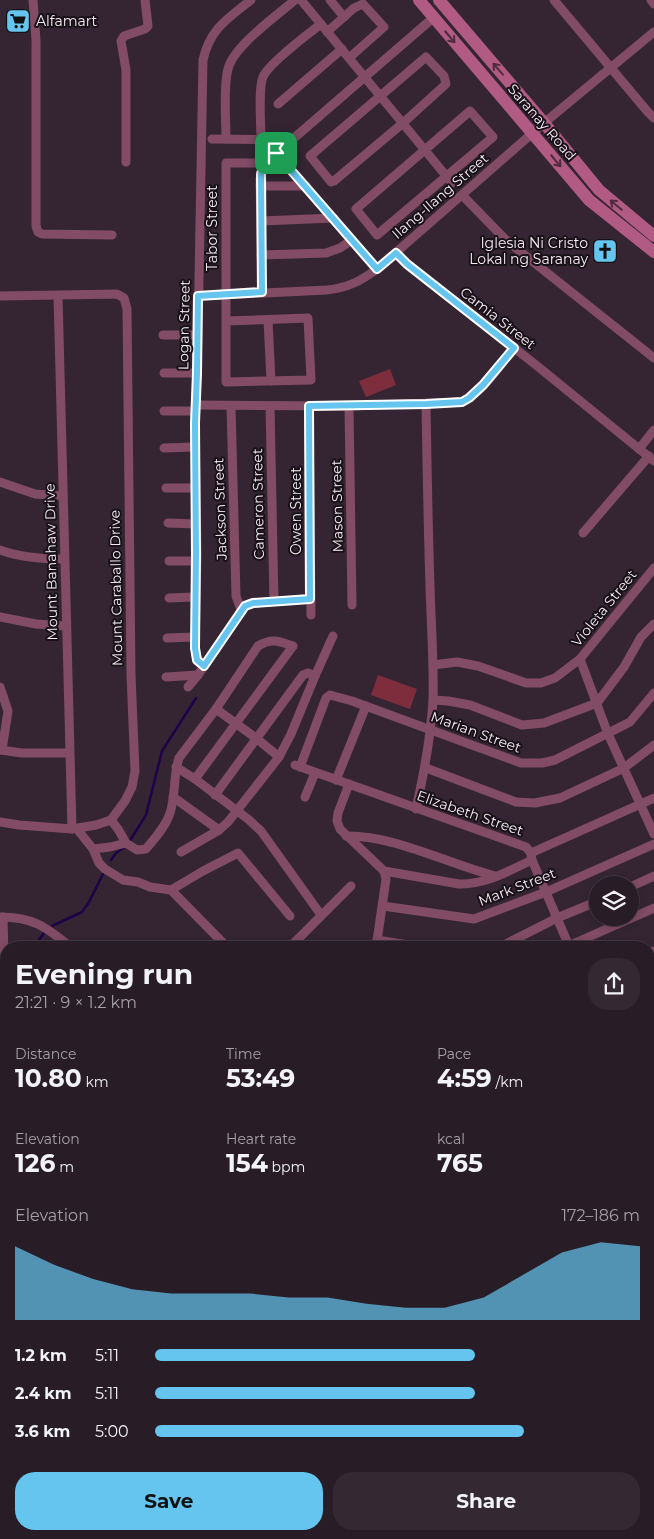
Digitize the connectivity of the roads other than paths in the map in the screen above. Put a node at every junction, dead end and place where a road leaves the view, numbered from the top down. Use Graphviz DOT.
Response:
graph roads {
  1 [pos="33,0"];
  2 [pos="144,0"];
  3 [pos="251,0"];
  4 [pos="294,0"];
  5 [pos="301,0"];
  6 [pos="330,0"];
  7 [pos="419,0"];
  8 [pos="439,0"];
  9 [pos="554,0"];
  10 [pos="651,0"];
  11 [pos="654,4"];
  12 [pos="344,16"];
  13 [pos="434,18"];
  14 [pos="321,24"];
  15 [pos="327,32"];
  16 [pos="654,32"];
  17 [pos="342,49"];
  18 [pos="349,58"];
  19 [pos="612,68"];
  20 [pos="365,76"];
  21 [pos="381,96"];
  22 [pos="278,104"];
  23 [pos="654,118"];
  24 [pos="403,123"];
  25 [pos="544,123"];
  26 [pos="532,134"];
  27 [pos="212,139"];
  28 [pos="226,140"];
  29 [pos="261,140"];
  30 [pos="292,140"];
  31 [pos="425,150"];
  32 [pos="276,153"];
  33 [pos="126,162"];
  34 [pos="264,164"];
  35 [pos="449,180"];
  36 [pos="260,186"];
  37 [pos="306,186"];
  38 [pos="462,196"];
  39 [pos="334,218"];
  40 [pos="261,221"];
  41 [pos="112,235"];
  42 [pos="654,236"];
  43 [pos="352,240"];
  44 [pos="654,252"];
  45 [pos="396,253"];
  46 [pos="261,255"];
  47 [pos="377,269"];
  48 [pos="262,292"];
  49 [pos="226,294"];
  50 [pos="0,296"];
  51 [pos="58,296"];
  52 [pos="198,296"];
  53 [pos="268,320"];
  54 [pos="226,322"];
  55 [pos="163,335"];
  56 [pos="198,335"];
  57 [pos="514,348"];
  58 [pos="654,358"];
  59 [pos="164,373"];
  60 [pos="197,373"];
  61 [pos="271,381"];
  62 [pos="426,404"];
  63 [pos="231,406"];
  64 [pos="270,406"];
  65 [pos="309,406"];
  66 [pos="349,406"];
  67 [pos="195,408"];
  68 [pos="164,410"];
  69 [pos="654,430"];
  70 [pos="195,447"];
  71 [pos="164,448"];
  72 [pos="639,449"];
  73 [pos="651,458"];
  74 [pos="0,482"];
  75 [pos="166,488"];
  76 [pos="195,488"];
  77 [pos="63,496"];
  78 [pos="168,523"];
  79 [pos="196,524"];
  80 [pos="583,534"];
  81 [pos="0,550"];
  82 [pos="64,559"];
  83 [pos="168,561"];
  84 [pos="196,561"];
  85 [pos="654,568"];
  86 [pos="195,597"];
  87 [pos="169,598"];
  88 [pos="310,599"];
  89 [pos="274,602"];
  90 [pos="352,605"];
  91 [pos="242,610"];
  92 [pos="311,615"];
  93 [pos="0,617"];
  94 [pos="654,624"];
  95 [pos="65,626"];
  96 [pos="333,636"];
  97 [pos="195,637"];
  98 [pos="167,638"];
  99 [pos="580,660"];
  100 [pos="433,665"];
  101 [pos="204,666"];
  102 [pos="198,675"];
  103 [pos="315,676"];
  104 [pos="166,677"];
  105 [pos="0,687"];
  106 [pos="188,687"];
  107 [pos="654,693"];
  108 [pos="432,700"];
  109 [pos="597,703"];
  110 [pos="366,706"];
  111 [pos="216,709"];
  112 [pos="236,723"];
  113 [pos="431,730"];
  114 [pos="608,734"];
  115 [pos="256,738"];
  116 [pos="654,745"];
  117 [pos="1,750"];
  118 [pos="69,753"];
  119 [pos="279,757"];
  120 [pos="176,766"];
  121 [pos="297,766"];
  122 [pos="426,768"];
  123 [pos="624,768"];
  124 [pos="315,773"];
  125 [pos="195,779"];
  126 [pos="336,780"];
  127 [pos="349,784"];
  128 [pos="215,795"];
  129 [pos="173,797"];
  130 [pos="305,798"];
  131 [pos="654,798"];
  132 [pos="641,805"];
  133 [pos="416,809"];
  134 [pos="237,812"];
  135 [pos="111,820"];
  136 [pos="0,822"];
  137 [pos="74,829"];
  138 [pos="219,830"];
  139 [pos="654,834"];
  140 [pos="346,836"];
  141 [pos="126,843"];
  142 [pos="654,844"];
  143 [pos="93,848"];
  144 [pos="181,852"];
  145 [pos="531,856"];
  146 [pos="384,871"];
  147 [pos="494,876"];
  148 [pos="654,876"];
  149 [pos="639,883"];
  150 [pos="350,886"];
  151 [pos="171,890"];
  152 [pos="546,892"];
  153 [pos="589,905"];
  154 [pos="383,906"];
  155 [pos="654,908"];
  156 [pos="321,915"];
  157 [pos="290,916"];
  158 [pos="1,917"];
  159 [pos="558,918"];
  160 [pos="3,941"];
  161 [pos="64,941"];
  162 [pos="221,941"];
  163 [pos="296,941"];
  164 [pos="377,941"];
  165 [pos="512,941"];
  166 [pos="566,941"];
  167 [pos="581,941"];
  1 -- 41 [label="street"];
  2 -- 33 [label="street"];
  3 -- 52 [label="street, Logan Street"];
  4 -- 28 [label="street"];
  5 -- 14 [label="street"];
  6 -- 12 [label="street"];
  7 -- 13 [label="street, Saranay Road"];
  25 -- 8 [label="street, Saranay Road, one-way"];
  9 -- 19 [label="street"];
  10 -- 11 [label="street"];
  12 -- 15 [label="street"];
  12 -- 18 [label="street"];
  13 -- 20 [label="street"];
  13 -- 26 [label="street, Saranay Road, one-way"];
  14 -- 15 [label="street"];
  14 -- 29 [label="street"];
  15 -- 17 [label="street"];
  16 -- 19 [label="street, Ilang-Ilang Street"];
  17 -- 18 [label="street"];
  17 -- 22 [label="street"];
  18 -- 20 [label="street"];
  19 -- 23 [label="street"];
  19 -- 25 [label="street, Ilang-Ilang Street"];
  20 -- 21 [label="street"];
  20 -- 30 [label="street"];
  21 -- 24 [label="street"];
  21 -- 24 [label="street"];
  21 -- 24 [label="street"];
  24 -- 31 [label="street"];
  25 -- 26 [label="street, Ilang-Ilang Street"];
  42 -- 25 [label="street, Saranay Road, one-way"];
  26 -- 38 [label="street, Ilang-Ilang Street"];
  26 -- 44 [label="street, Saranay Road, one-way"];
  27 -- 28 [label="street"];
  28 -- 29 [label="street"];
  29 -- 30 [label="street"];
  30 -- 32 [label="street"];
  31 -- 35 [label="street"];
  31 -- 35 [label="street"];
  31 -- 35 [label="street"];
  32 -- 34 [label="street"];
  32 -- 37 [label="street"];
  34 -- 36 [label="street"];
  34 -- 49 [label="street, Tabor Street"];
  36 -- 37 [label="street"];
  36 -- 40 [label="street"];
  37 -- 39 [label="street"];
  38 -- 45 [label="street, Ilang-Ilang Street"];
  38 -- 58 [label="street"];
  39 -- 40 [label="street"];
  39 -- 43 [label="street"];
  40 -- 46 [label="street"];
  43 -- 46 [label="street"];
  43 -- 47 [label="street"];
  45 -- 47 [label="street, Ilang-Ilang Street"];
  45 -- 57 [label="street, Camia Street"];
  46 -- 48 [label="street"];
  47 -- 48 [label="street, Ilang-Ilang Street"];
  48 -- 49 [label="street, Ilang-Ilang Street"];
  49 -- 52 [label="street, Ilang-Ilang Street"];
  49 -- 54 [label="street, Tabor Street"];
  50 -- 51 [label="street"];
  51 -- 77 [label="street, Mount Banahaw Drive"];
  51 -- 135 [label="street, Mount Caraballo Drive"];
  52 -- 56 [label="street, Logan Street"];
  53 -- 54 [label="street"];
  53 -- 61 [label="street"];
  53 -- 61 [label="street"];
  54 -- 61 [label="street, Tabor Street"];
  55 -- 56 [label="street"];
  56 -- 60 [label="street, Logan Street"];
  57 -- 62 [label="street"];
  57 -- 72 [label="street, Camia Street"];
  59 -- 60 [label="street"];
  60 -- 67 [label="street, Logan Street"];
  62 -- 66 [label="street"];
  62 -- 100 [label="street"];
  63 -- 64 [label="street"];
  63 -- 67 [label="street"];
  63 -- 91 [label="street, Jackson Street"];
  64 -- 65 [label="street"];
  64 -- 89 [label="street, Cameron Street"];
  65 -- 66 [label="street"];
  65 -- 88 [label="street, Owen Street"];
  66 -- 90 [label="street, Mason Street"];
  67 -- 68 [label="street"];
  67 -- 70 [label="street, Logan Street"];
  69 -- 72 [label="street"];
  70 -- 71 [label="street"];
  70 -- 76 [label="street, Logan Street"];
  72 -- 73 [label="street, Camia Street"];
  73 -- 80 [label="street"];
  74 -- 77 [label="street"];
  75 -- 76 [label="street"];
  76 -- 79 [label="street, Logan Street"];
  77 -- 82 [label="street, Mount Banahaw Drive"];
  78 -- 79 [label="street"];
  79 -- 84 [label="street, Logan Street"];
  81 -- 82 [label="street"];
  82 -- 95 [label="street, Mount Banahaw Drive"];
  83 -- 84 [label="street"];
  84 -- 86 [label="street, Logan Street"];
  85 -- 99 [label="street, Violeta Street"];
  86 -- 87 [label="street"];
  86 -- 97 [label="street, Logan Street"];
  88 -- 89 [label="street"];
  88 -- 92 [label="street, Owen Street"];
  89 -- 91 [label="street"];
  91 -- 101 [label="street"];
  93 -- 95 [label="street"];
  94 -- 109 [label="street"];
  95 -- 118 [label="street, Mount Banahaw Drive"];
  96 -- 103 [label="street"];
  97 -- 98 [label="street"];
  97 -- 101 [label="street, Logan Street"];
  99 -- 100 [label="street, Violeta Street"];
  99 -- 109 [label="street"];
  100 -- 108 [label="street"];
  101 -- 102 [label="street"];
  102 -- 104 [label="street"];
  102 -- 106 [label="street"];
  103 -- 115 [label="street"];
  103 -- 119 [label="street"];
  105 -- 117 [label="street"];
  107 -- 114 [label="street, Marian Street"];
  108 -- 109 [label="street"];
  108 -- 113 [label="street"];
  109 -- 114 [label="street"];
  110 -- 113 [label="street, Marian Street"];
  110 -- 121 [label="street, Marian Street"];
  110 -- 126 [label="street"];
  111 -- 112 [label="street"];
  111 -- 112 [label="street"];
  111 -- 120 [label="street"];
  112 -- 115 [label="street"];
  112 -- 125 [label="street"];
  113 -- 114 [label="street, Marian Street"];
  113 -- 122 [label="street"];
  114 -- 123 [label="street"];
  115 -- 119 [label="street"];
  115 -- 128 [label="street"];
  116 -- 123 [label="street"];
  117 -- 118 [label="street"];
  118 -- 137 [label="street, Mount Banahaw Drive"];
  119 -- 134 [label="street"];
  120 -- 125 [label="street"];
  120 -- 129 [label="street"];
  121 -- 124 [label="street, Elizabeth Street"];
  122 -- 123 [label="street"];
  122 -- 133 [label="street"];
  123 -- 132 [label="street"];
  124 -- 126 [label="street, Elizabeth Street"];
  124 -- 130 [label="street"];
  125 -- 128 [label="street"];
  126 -- 127 [label="street, Elizabeth Street"];
  127 -- 133 [label="street, Elizabeth Street"];
  127 -- 140 [label="street"];
  128 -- 134 [label="street"];
  129 -- 138 [label="street"];
  129 -- 141 [label="street"];
  131 -- 132 [label="street, Elizabeth Street"];
  132 -- 139 [label="street"];
  132 -- 145 [label="street, Elizabeth Street"];
  133 -- 145 [label="street, Elizabeth Street"];
  134 -- 138 [label="street"];
  134 -- 156 [label="street"];
  135 -- 137 [label="street"];
  135 -- 141 [label="street"];
  136 -- 137 [label="street"];
  137 -- 143 [label="street"];
  138 -- 144 [label="street"];
  140 -- 146 [label="street"];
  140 -- 147 [label="street"];
  141 -- 143 [label="street"];
  142 -- 152 [label="street, Mark Street"];
  143 -- 151 [label="street"];
  145 -- 147 [label="street"];
  145 -- 152 [label="street"];
  146 -- 147 [label="street"];
  146 -- 154 [label="street"];
  148 -- 149 [label="street"];
  150 -- 156 [label="street"];
  151 -- 157 [label="street"];
  151 -- 162 [label="street"];
  152 -- 154 [label="street, Mark Street"];
  152 -- 159 [label="street"];
  153 -- 159 [label="street"];
  154 -- 164 [label="street"];
  155 -- 167 [label="street"];
  156 -- 163 [label="street"];
  158 -- 160 [label="street"];
  158 -- 161 [label="street"];
  159 -- 165 [label="street"];
  159 -- 166 [label="street"];
}
